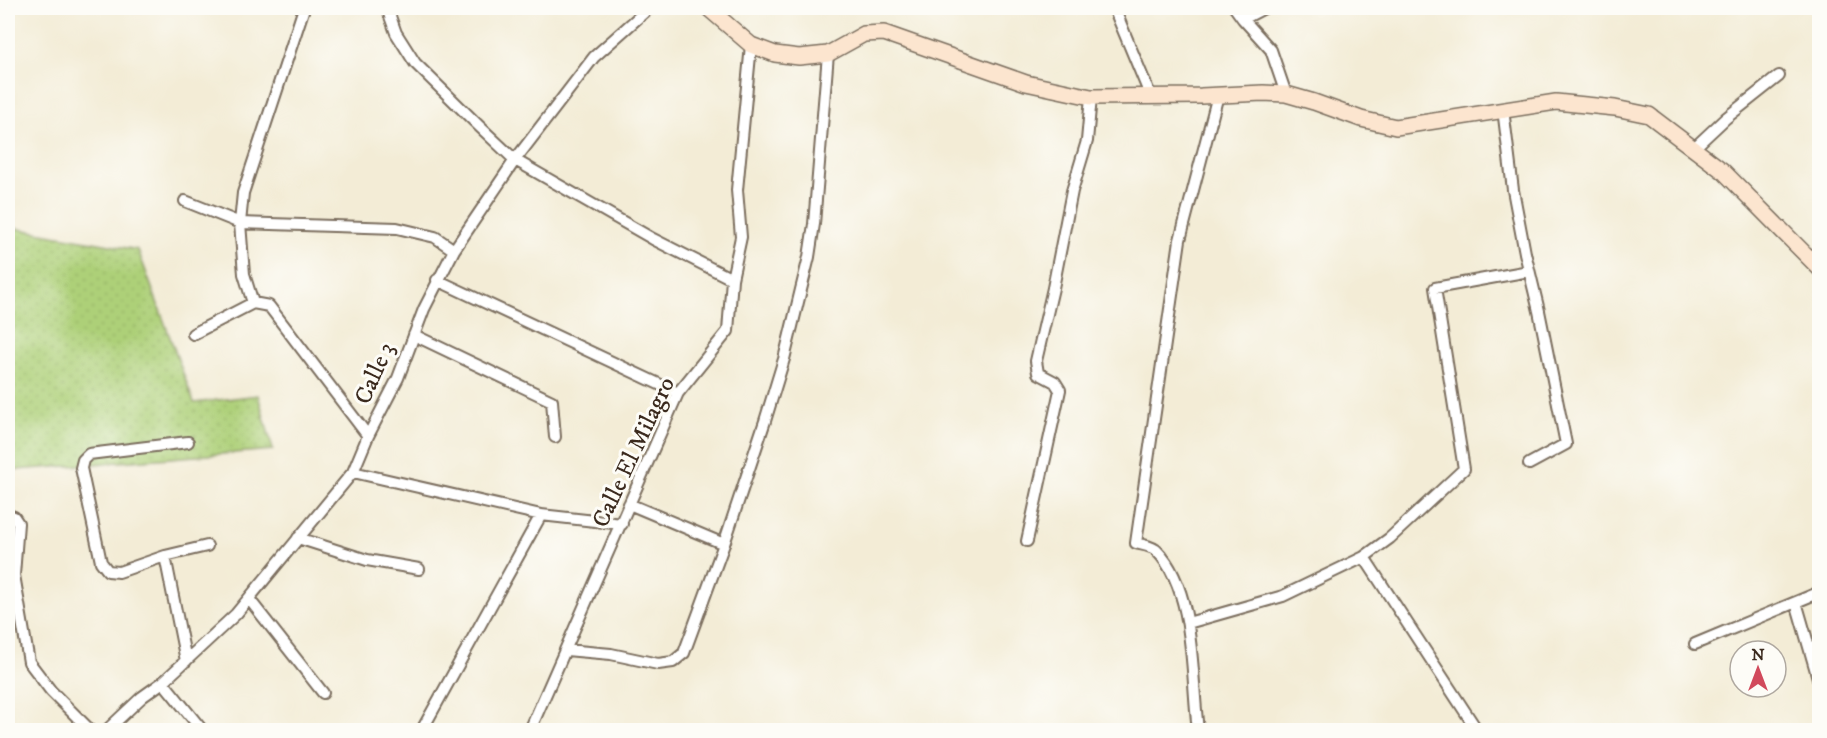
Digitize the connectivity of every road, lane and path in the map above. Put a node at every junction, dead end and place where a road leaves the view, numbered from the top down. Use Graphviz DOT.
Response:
graph roads {
  1 [pos="304,8"];
  2 [pos="387,8"];
  3 [pos="649,8"];
  4 [pos="708,8"];
  5 [pos="1114,8"];
  6 [pos="1235,8"];
  7 [pos="1264,8"];
  8 [pos="1243,19"];
  9 [pos="751,45"];
  10 [pos="828,54"];
  11 [pos="1779,76"];
  12 [pos="1286,94"];
  13 [pos="1218,95"];
  14 [pos="1091,97"];
  15 [pos="1151,98"];
  16 [pos="1503,109"];
  17 [pos="1694,148"];
  18 [pos="515,160"];
  19 [pos="185,201"];
  20 [pos="240,223"];
  21 [pos="454,250"];
  22 [pos="1820,269"];
  23 [pos="1529,271"];
  24 [pos="732,279"];
  25 [pos="437,280"];
  26 [pos="253,303"];
  27 [pos="193,334"];
  28 [pos="414,335"];
  29 [pos="678,393"];
  30 [pos="368,436"];
  31 [pos="555,436"];
  32 [pos="188,442"];
  33 [pos="1529,464"];
  34 [pos="353,472"];
  35 [pos="629,504"];
  36 [pos="8,515"];
  37 [pos="541,515"];
  38 [pos="622,524"];
  39 [pos="298,538"];
  40 [pos="1027,541"];
  41 [pos="724,544"];
  42 [pos="207,546"];
  43 [pos="165,556"];
  44 [pos="1364,557"];
  45 [pos="419,569"];
  46 [pos="11,576"];
  47 [pos="1820,592"];
  48 [pos="249,599"];
  49 [pos="1796,602"];
  50 [pos="1188,623"];
  51 [pos="1695,645"];
  52 [pos="566,651"];
  53 [pos="186,661"];
  54 [pos="163,682"];
  55 [pos="1820,685"];
  56 [pos="323,693"];
  57 [pos="90,730"];
  58 [pos="107,730"];
  59 [pos="202,730"];
  60 [pos="422,730"];
  61 [pos="530,730"];
  62 [pos="1198,730"];
  63 [pos="1477,730"];
  1 -- 20 [label="street"];
  2 -- 18 [label="street"];
  3 -- 18 [label="street, Calle 3"];
  4 -- 9 [label="street"];
  5 -- 15 [label="street"];
  6 -- 8 [label="street"];
  7 -- 8 [label="street"];
  8 -- 12 [label="street"];
  9 -- 10 [label="street"];
  9 -- 24 [label="street, Calle El Milagro"];
  10 -- 14 [label="street"];
  10 -- 41 [label="street"];
  11 -- 17 [label="street"];
  12 -- 13 [label="street"];
  12 -- 16 [label="street"];
  13 -- 15 [label="street"];
  13 -- 50 [label="street"];
  14 -- 15 [label="street"];
  14 -- 40 [label="street"];
  16 -- 17 [label="street"];
  16 -- 23 [label="street"];
  17 -- 22 [label="street"];
  18 -- 21 [label="street, Calle 3"];
  18 -- 24 [label="street"];
  19 -- 20 [label="street"];
  20 -- 21 [label="street"];
  20 -- 26 [label="street"];
  21 -- 25 [label="street, Calle 3"];
  23 -- 33 [label="street"];
  23 -- 44 [label="street"];
  24 -- 29 [label="street, Calle El Milagro"];
  25 -- 28 [label="street, Calle 3"];
  25 -- 29 [label="street"];
  26 -- 27 [label="street"];
  26 -- 30 [label="street"];
  28 -- 30 [label="street, Calle 3"];
  28 -- 31 [label="street"];
  29 -- 35 [label="street, Calle El Milagro"];
  30 -- 34 [label="street, Calle 3"];
  32 -- 43 [label="street"];
  34 -- 37 [label="street"];
  34 -- 39 [label="street, Calle 3"];
  35 -- 38 [label="street, Calle El Milagro"];
  35 -- 41 [label="street"];
  36 -- 46 [label="street"];
  37 -- 38 [label="street"];
  37 -- 60 [label="street"];
  38 -- 52 [label="street, Calle El Milagro"];
  39 -- 45 [label="street"];
  39 -- 48 [label="street, Calle 3"];
  41 -- 52 [label="street"];
  42 -- 43 [label="street"];
  43 -- 53 [label="street"];
  44 -- 50 [label="street"];
  44 -- 63 [label="street"];
  46 -- 57 [label="street"];
  47 -- 49 [label="street"];
  48 -- 53 [label="street, Calle 3"];
  48 -- 56 [label="street"];
  49 -- 51 [label="street"];
  49 -- 55 [label="street"];
  50 -- 62 [label="street"];
  52 -- 61 [label="street, Calle El Milagro"];
  53 -- 54 [label="street, Calle 3"];
  54 -- 58 [label="street, Calle 3"];
  54 -- 59 [label="street"];
}
